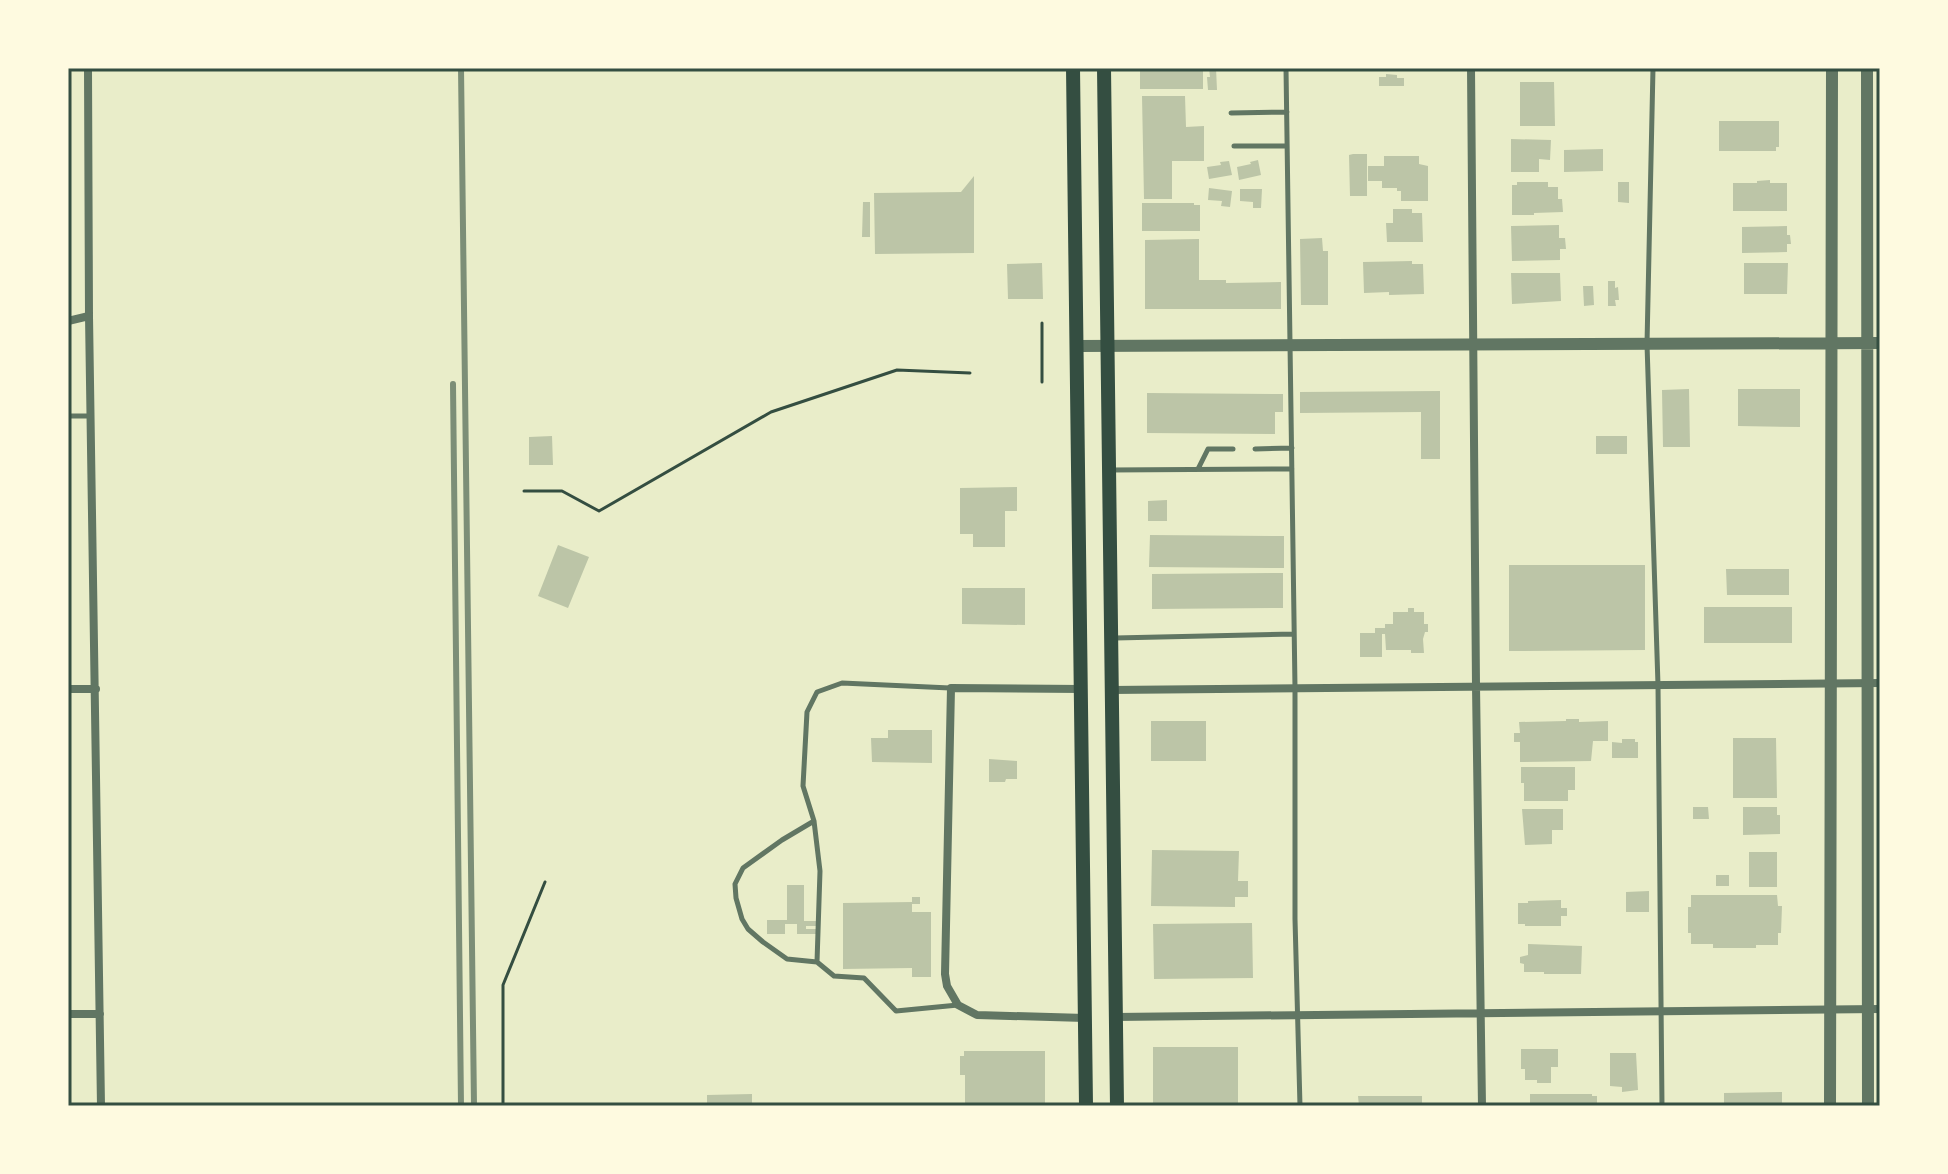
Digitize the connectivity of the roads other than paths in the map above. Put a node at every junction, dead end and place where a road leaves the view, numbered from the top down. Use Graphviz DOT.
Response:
graph roads {
  1 [pos="88,68"];
  2 [pos="1073,68"];
  3 [pos="1104,68"];
  4 [pos="1286,68"];
  5 [pos="1471,68"];
  6 [pos="1653,68"];
  7 [pos="1832,68"];
  8 [pos="1867,68"];
  9 [pos="1287,112"];
  10 [pos="1231,113"];
  11 [pos="1234,146"];
  12 [pos="1286,146"];
  13 [pos="89,316"];
  14 [pos="68,321"];
  15 [pos="1832,343"];
  16 [pos="1874,343"];
  17 [pos="1473,344"];
  18 [pos="1647,344"];
  19 [pos="1107,345"];
  20 [pos="1291,345"];
  21 [pos="1077,346"];
  22 [pos="68,416"];
  23 [pos="91,416"];
  24 [pos="1292,448"];
  25 [pos="1233,449"];
  26 [pos="1255,449"];
  27 [pos="1292,469"];
  28 [pos="1109,470"];
  29 [pos="1197,470"];
  30 [pos="1294,634"];
  31 [pos="1111,638"];
  32 [pos="1832,683"];
  33 [pos="1874,683"];
  34 [pos="1658,685"];
  35 [pos="1476,686"];
  36 [pos="951,688"];
  37 [pos="1295,688"];
  38 [pos="68,689"];
  39 [pos="96,689"];
  40 [pos="1082,689"];
  41 [pos="1111,690"];
  42 [pos="814,821"];
  43 [pos="817,962"];
  44 [pos="958,1005"];
  45 [pos="1831,1009"];
  46 [pos="1874,1009"];
  47 [pos="1662,1011"];
  48 [pos="1481,1012"];
  49 [pos="68,1014"];
  50 [pos="100,1014"];
  51 [pos="1297,1015"];
  52 [pos="1115,1017"];
  53 [pos="1085,1018"];
  54 [pos="101,1106"];
  55 [pos="1086,1106"];
  56 [pos="1117,1106"];
  57 [pos="1300,1106"];
  58 [pos="1482,1106"];
  59 [pos="1662,1106"];
  60 [pos="1830,1106"];
  61 [pos="1868,1106"];
  1 -- 13 [label="street"];
  2 -- 21 [label="main road"];
  3 -- 19 [label="main road"];
  4 -- 9 [label="lane"];
  5 -- 17 [label="street"];
  6 -- 18 [label="lane"];
  7 -- 15 [label="street"];
  8 -- 16 [label="street"];
  9 -- 10 [label="lane"];
  9 -- 12 [label="lane"];
  11 -- 12 [label="lane"];
  12 -- 20 [label="lane"];
  13 -- 14 [label="street"];
  13 -- 23 [label="street"];
  15 -- 16 [label="street"];
  15 -- 18 [label="street"];
  15 -- 32 [label="street"];
  16 -- 33 [label="street"];
  17 -- 18 [label="street"];
  17 -- 20 [label="street"];
  17 -- 35 [label="street"];
  18 -- 34 [label="lane"];
  19 -- 20 [label="street"];
  19 -- 21 [label="street"];
  19 -- 28 [label="main road"];
  20 -- 24 [label="lane"];
  21 -- 40 [label="main road"];
  22 -- 23 [label="lane"];
  23 -- 39 [label="street"];
  24 -- 26 [label="lane"];
  24 -- 27 [label="lane"];
  25 -- 29 [label="lane"];
  27 -- 29 [label="lane"];
  27 -- 30 [label="lane"];
  28 -- 29 [label="lane"];
  28 -- 31 [label="main road"];
  30 -- 31 [label="lane"];
  30 -- 37 [label="lane"];
  31 -- 41 [label="main road"];
  32 -- 33 [label="street"];
  32 -- 34 [label="street"];
  32 -- 45 [label="street"];
  33 -- 46 [label="street"];
  34 -- 35 [label="street"];
  34 -- 47 [label="lane"];
  35 -- 37 [label="street"];
  35 -- 48 [label="street"];
  36 -- 40 [label="street"];
  36 -- 42 [label="lane"];
  36 -- 44 [label="street"];
  37 -- 41 [label="street"];
  37 -- 51 [label="lane"];
  38 -- 39 [label="street"];
  39 -- 50 [label="street"];
  40 -- 53 [label="main road"];
  41 -- 52 [label="main road"];
  42 -- 43 [label="lane"];
  42 -- 43 [label="lane"];
  43 -- 44 [label="lane"];
  44 -- 53 [label="street"];
  45 -- 46 [label="street"];
  45 -- 47 [label="street"];
  45 -- 60 [label="street"];
  46 -- 61 [label="street"];
  47 -- 48 [label="street"];
  47 -- 59 [label="lane"];
  48 -- 51 [label="street"];
  48 -- 58 [label="street"];
  49 -- 50 [label="street"];
  50 -- 54 [label="street"];
  51 -- 52 [label="street"];
  51 -- 57 [label="lane"];
  52 -- 56 [label="main road"];
  53 -- 55 [label="main road"];
}
